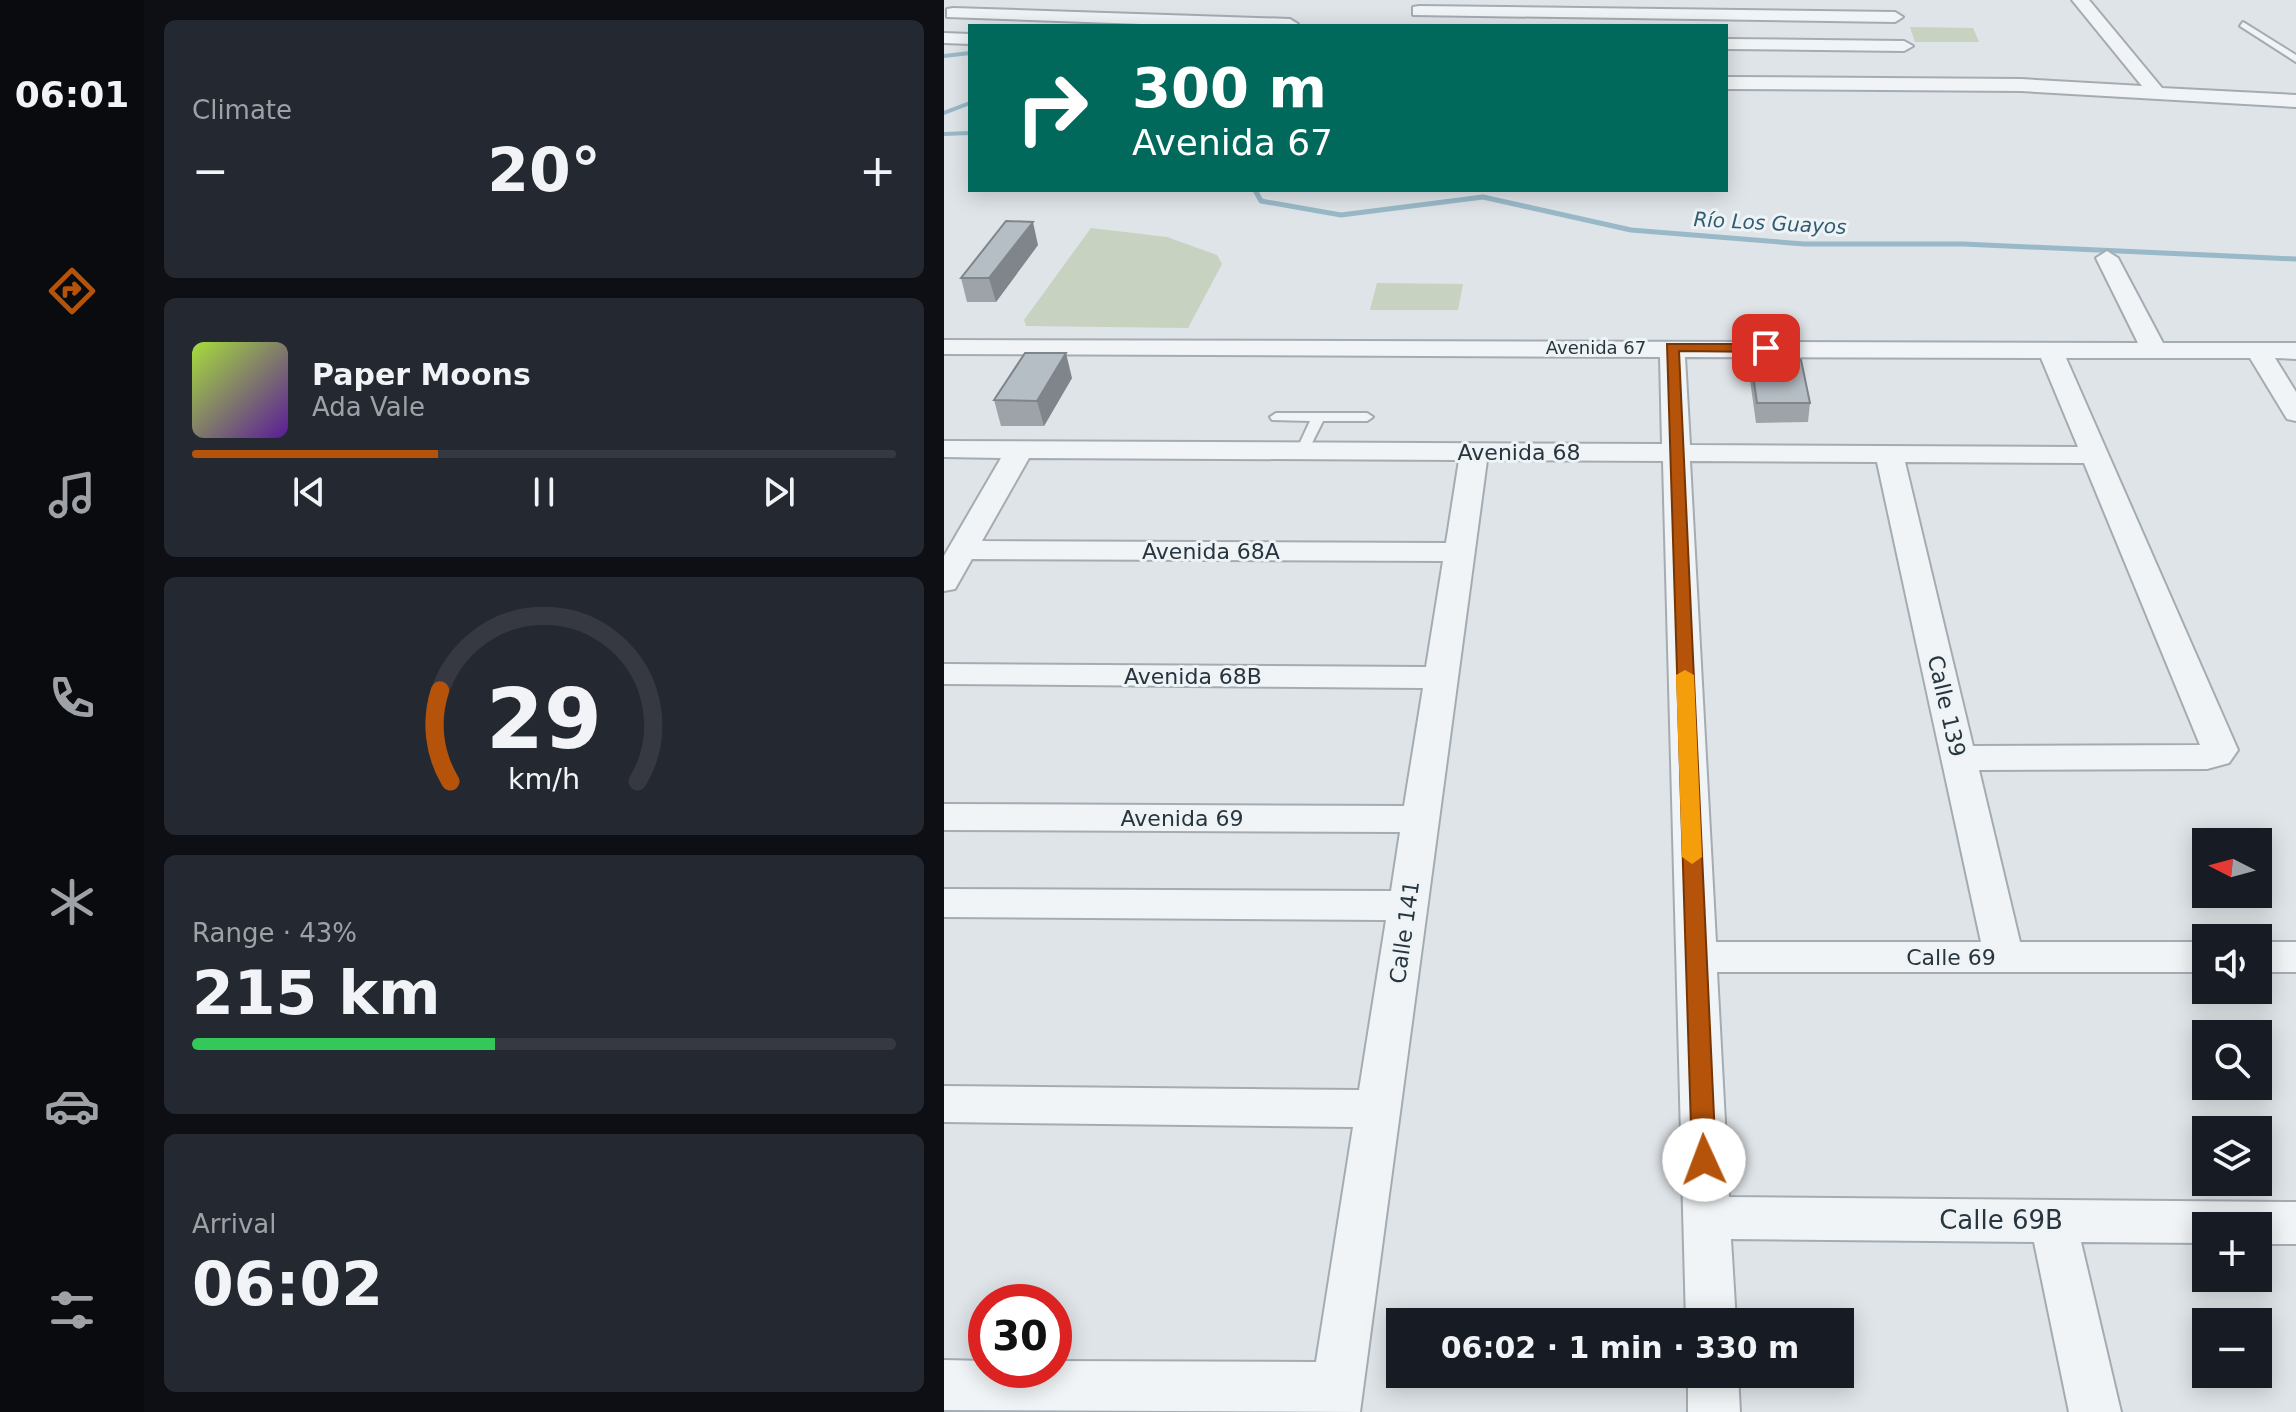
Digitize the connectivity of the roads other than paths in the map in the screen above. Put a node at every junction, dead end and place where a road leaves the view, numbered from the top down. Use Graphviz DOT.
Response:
graph roads {
  1 [pos="966,0"];
  2 [pos="2080,0"];
  3 [pos="1892,8"];
  4 [pos="1418,12"];
  5 [pos="948,16"];
  6 [pos="1292,21"];
  7 [pos="1103,22"];
  8 [pos="2243,24"];
  9 [pos="944,38"];
  10 [pos="968,39"];
  11 [pos="1728,44"];
  12 [pos="2296,59"];
  13 [pos="1910,65"];
  14 [pos="1728,83"];
  15 [pos="2156,92"];
  16 [pos="2296,101"];
  17 [pos="2107,258"];
  18 [pos="944,347"];
  19 [pos="1672,347"];
  20 [pos="2050,349"];
  21 [pos="2154,350"];
  22 [pos="2258,351"];
  23 [pos="2296,351"];
  24 [pos="2296,413"];
  25 [pos="1319,416"];
  26 [pos="1276,417"];
  27 [pos="1367,417"];
  28 [pos="944,449"];
  29 [pos="1020,449"];
  30 [pos="1302,451"];
  31 [pos="1474,452"];
  32 [pos="1676,453"];
  33 [pos="1889,454"];
  34 [pos="2094,455"];
  35 [pos="962,550"];
  36 [pos="1460,552"];
  37 [pos="944,582"];
  38 [pos="944,674"];
  39 [pos="1441,678"];
  40 [pos="1959,758"];
  41 [pos="944,817"];
  42 [pos="1421,819"];
  43 [pos="944,903"];
  44 [pos="1408,906"];
  45 [pos="1696,957"];
  46 [pos="2004,957"];
  47 [pos="2192,957"];
  48 [pos="944,1104"];
  49 [pos="1378,1109"];
  50 [pos="1707,1218"];
  51 [pos="2053,1221"];
  52 [pos="2296,1223"];
  53 [pos="1710,1308"];
  54 [pos="944,1385"];
  55 [pos="1713,1388"];
  56 [pos="1335,1400"];
  57 [pos="1714,1412"];
  58 [pos="2095,1412"];
  1 -- 5 [label="street"];
  2 -- 15 [label="street"];
  3 -- 4 [label="street"];
  3 -- 13 [label="street"];
  5 -- 7 [label="street"];
  6 -- 7 [label="street"];
  8 -- 12 [label="lane"];
  9 -- 10 [label="street"];
  11 -- 13 [label="street"];
  13 -- 14 [label="street"];
  13 -- 15 [label="street"];
  15 -- 16 [label="street"];
  17 -- 21 [label="street"];
  18 -- 19 [label="street, Avenida 67"];
  19 -- 20 [label="street, Avenida 67"];
  19 -- 32 [label="street"];
  20 -- 21 [label="street, Avenida 67"];
  20 -- 34 [label="street"];
  21 -- 22 [label="street, Avenida 67"];
  22 -- 23 [label="street, Avenida 67"];
  22 -- 24 [label="street"];
  25 -- 26 [label="lane"];
  25 -- 27 [label="lane"];
  25 -- 30 [label="lane"];
  28 -- 29 [label="street, Avenida 68"];
  29 -- 30 [label="street, Avenida 68"];
  29 -- 35 [label="street"];
  30 -- 31 [label="street, Avenida 68"];
  31 -- 32 [label="street, Avenida 68"];
  31 -- 36 [label="street, Calle 141"];
  32 -- 33 [label="street, Avenida 68"];
  32 -- 45 [label="street"];
  33 -- 34 [label="street, Avenida 68"];
  33 -- 40 [label="street, Calle 139"];
  34 -- 40 [label="street"];
  35 -- 36 [label="street, Avenida 68A"];
  35 -- 37 [label="street"];
  36 -- 39 [label="street, Calle 141"];
  38 -- 39 [label="street, Avenida 68B"];
  39 -- 42 [label="street, Calle 141"];
  40 -- 46 [label="street, Calle 139"];
  41 -- 42 [label="street, Avenida 69"];
  42 -- 44 [label="street, Calle 141"];
  43 -- 44 [label="street"];
  44 -- 49 [label="street, Calle 141"];
  45 -- 46 [label="street, Calle 69"];
  45 -- 50 [label="street"];
  46 -- 47 [label="street, Calle 69"];
  48 -- 49 [label="street"];
  49 -- 56 [label="street, Calle 141"];
  50 -- 51 [label="street, Calle 69B"];
  50 -- 53 [label="street"];
  51 -- 52 [label="street, Calle 69B"];
  51 -- 58 [label="street"];
  54 -- 56 [label="street"];
  55 -- 57 [label="street"];
}
